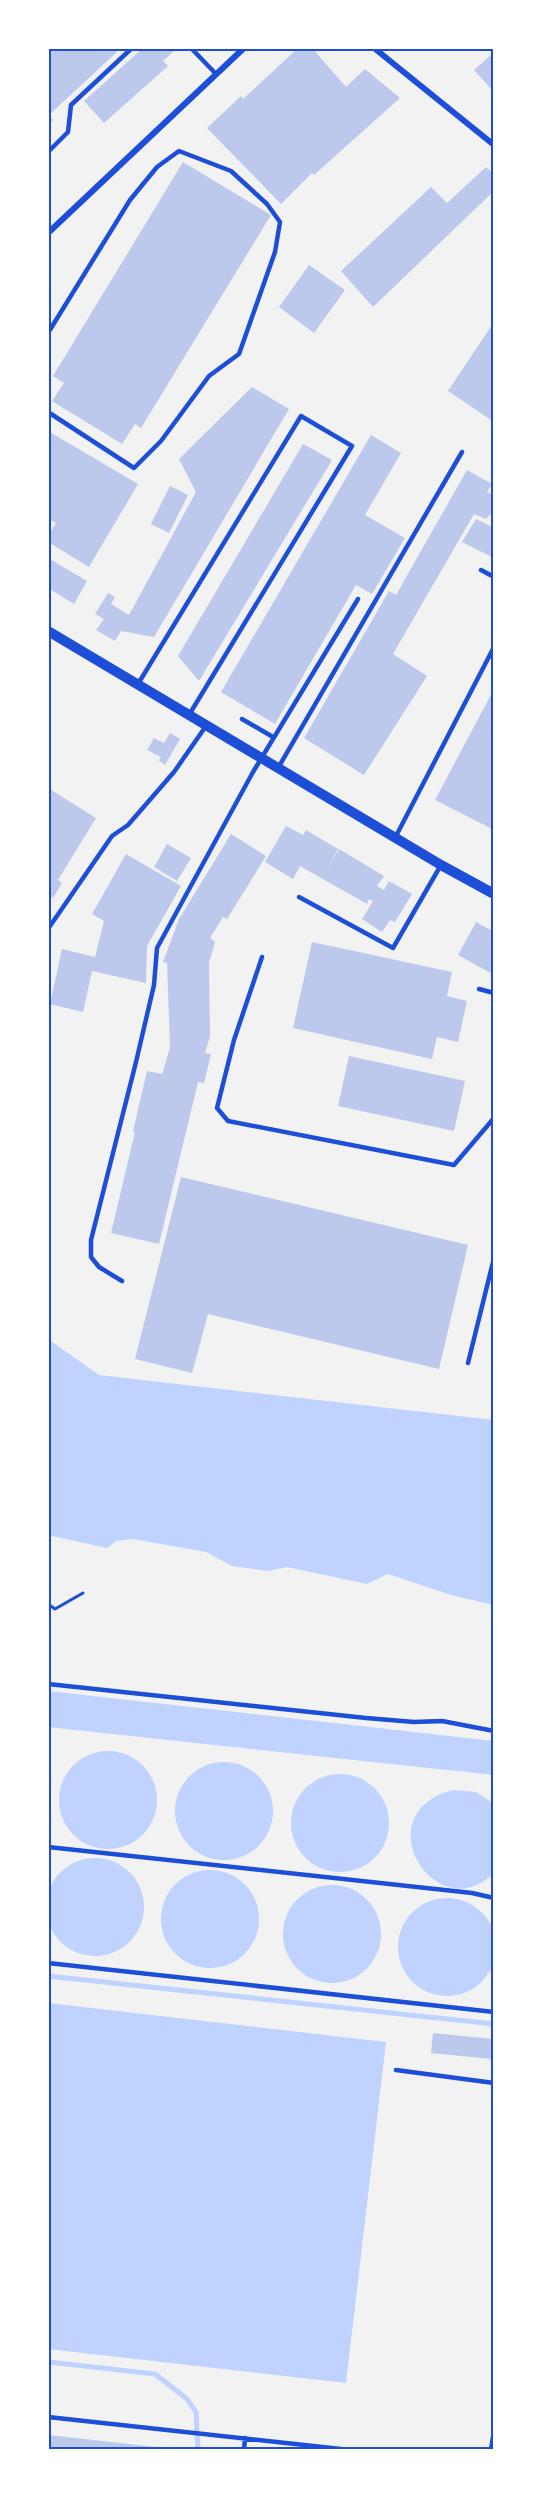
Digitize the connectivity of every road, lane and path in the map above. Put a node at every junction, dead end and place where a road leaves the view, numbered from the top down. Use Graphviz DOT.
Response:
graph roads {
  1 [pos="132,48"];
  2 [pos="191,48"];
  3 [pos="244,48"];
  4 [pos="374,48"];
  5 [pos="216,74"];
  6 [pos="494,145"];
  7 [pos="48,152"];
  8 [pos="48,233"];
  9 [pos="48,333"];
  10 [pos="48,412"];
  11 [pos="462,452"];
  12 [pos="481,570"];
  13 [pos="494,577"];
  14 [pos="358,598"];
  15 [pos="48,631"];
  16 [pos="494,647"];
  17 [pos="138,684"];
  18 [pos="189,715"];
  19 [pos="242,720"];
  20 [pos="206,726"];
  21 [pos="273,737"];
  22 [pos="261,758"];
  23 [pos="278,768"];
  24 [pos="395,838"];
  25 [pos="441,865"];
  26 [pos="494,894"];
  27 [pos="299,897"];
  28 [pos="48,929"];
  29 [pos="262,957"];
  30 [pos="479,989"];
  31 [pos="494,993"];
  32 [pos="494,1118"];
  33 [pos="494,1258"];
  34 [pos="122,1281"];
  35 [pos="468,1363"];
  36 [pos="83,1593"];
  37 [pos="48,1604"];
  38 [pos="48,1684"];
  39 [pos="494,1731"];
  40 [pos="48,1847"];
  41 [pos="494,1898"];
  42 [pos="48,1963"];
  43 [pos="494,2012"];
  44 [pos="396,2070"];
  45 [pos="494,2083"];
  46 [pos="48,2417"];
  47 [pos="494,2430"];
  48 [pos="245,2438"];
  49 [pos="244,2450"];
  50 [pos="350,2450"];
  51 [pos="491,2450"];
  1 -- 7 [label="lane"];
  2 -- 5 [label="lane"];
  3 -- 5 [label="street"];
  4 -- 6 [label="street"];
  5 -- 8 [label="street"];
  9 -- 10 [label="lane"];
  11 -- 23 [label="lane"];
  12 -- 13 [label="lane"];
  14 -- 21 [label="lane"];
  15 -- 17 [label="street"];
  16 -- 24 [label="lane"];
  17 -- 18 [label="street"];
  17 -- 18 [label="lane"];
  18 -- 20 [label="street"];
  19 -- 21 [label="lane"];
  20 -- 22 [label="street"];
  20 -- 28 [label="lane"];
  21 -- 22 [label="lane"];
  22 -- 23 [label="street"];
  22 -- 34 [label="lane"];
  23 -- 24 [label="street"];
  24 -- 25 [label="street"];
  25 -- 26 [label="street"];
  25 -- 27 [label="lane"];
  29 -- 32 [label="lane"];
  30 -- 31 [label="lane"];
  33 -- 35 [label="lane"];
  36 -- 37 [label="path"];
  38 -- 39 [label="lane"];
  40 -- 41 [label="lane"];
  42 -- 43 [label="lane"];
  44 -- 45 [label="lane"];
  46 -- 48 [label="lane"];
  47 -- 51 [label="lane"];
  48 -- 49 [label="lane"];
  48 -- 50 [label="lane"];
}
